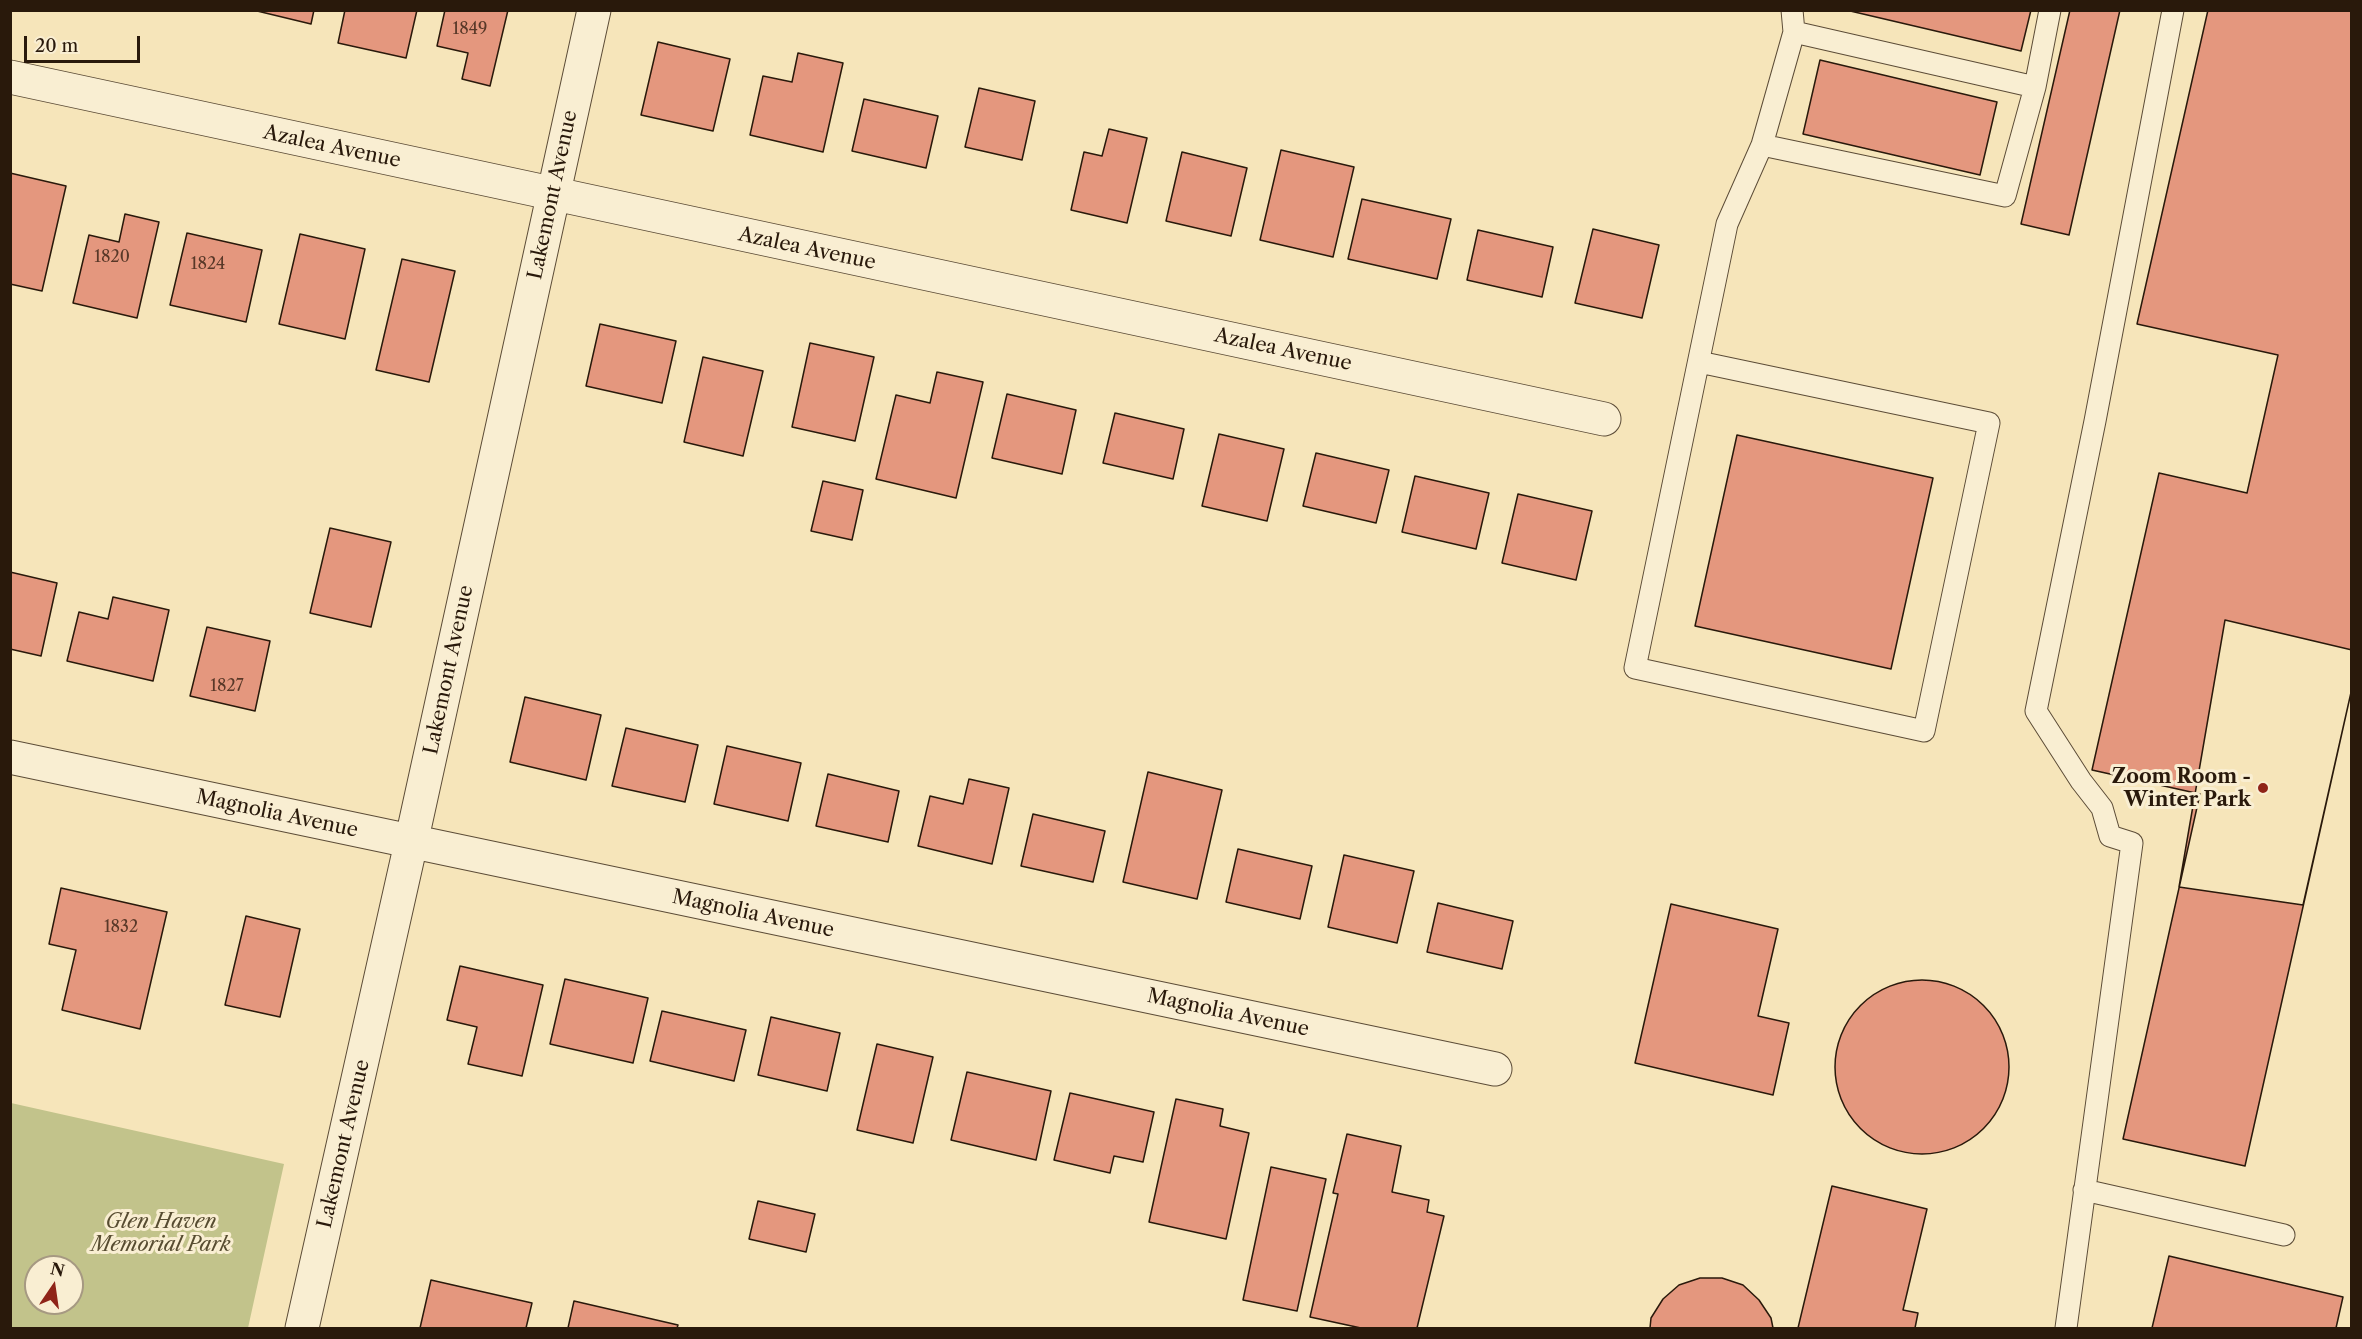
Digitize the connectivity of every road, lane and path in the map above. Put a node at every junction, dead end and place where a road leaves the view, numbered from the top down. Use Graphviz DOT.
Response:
graph roads {
  1 [pos="594,10"];
  2 [pos="1792,10"];
  3 [pos="2050,10"];
  4 [pos="2173,10"];
  5 [pos="1794,32"];
  6 [pos="10,77"];
  7 [pos="2035,87"];
  8 [pos="1762,145"];
  9 [pos="553,195"];
  10 [pos="1699,362"];
  11 [pos="1604,419"];
  12 [pos="10,757"];
  13 [pos="411,843"];
  14 [pos="1495,1069"];
  15 [pos="2084,1190"];
  16 [pos="2284,1235"];
  17 [pos="302,1329"];
  18 [pos="2066,1329"];
  1 -- 9 [label="street, Lakemont Avenue"];
  2 -- 5 [label="lane"];
  3 -- 7 [label="lane"];
  4 -- 15 [label="lane"];
  5 -- 7 [label="lane"];
  5 -- 8 [label="lane"];
  6 -- 9 [label="street, Azalea Avenue"];
  7 -- 8 [label="lane"];
  8 -- 10 [label="lane"];
  9 -- 11 [label="street, Azalea Avenue"];
  9 -- 13 [label="street, Lakemont Avenue"];
  10 -- 10 [label="lane"];
  12 -- 13 [label="street, Magnolia Avenue"];
  13 -- 14 [label="street, Magnolia Avenue"];
  13 -- 17 [label="street, Lakemont Avenue"];
  15 -- 16 [label="lane"];
  15 -- 18 [label="lane"];
}
